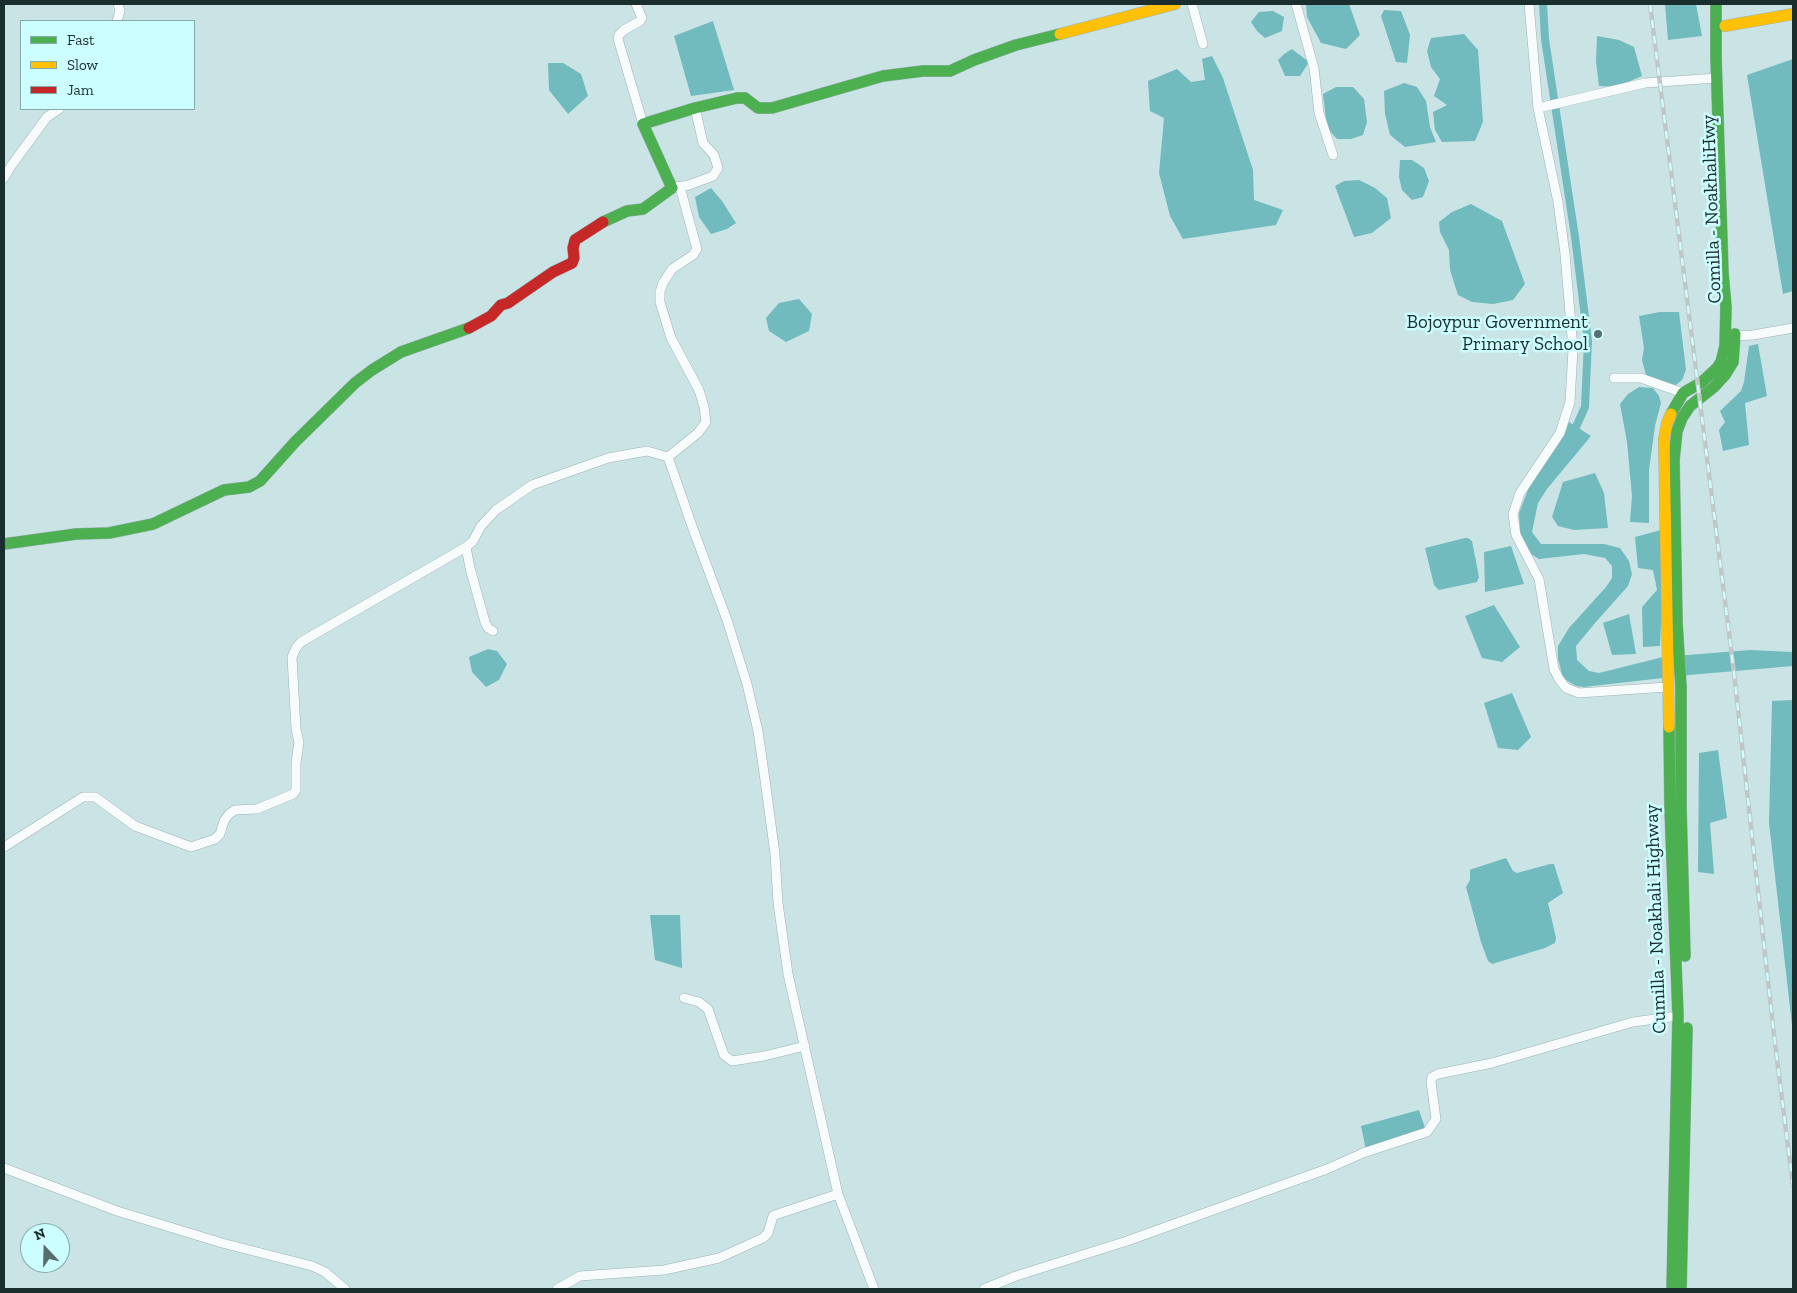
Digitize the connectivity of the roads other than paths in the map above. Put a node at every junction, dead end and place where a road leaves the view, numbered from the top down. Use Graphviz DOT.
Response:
graph roads {
  1 [pos="118,4"];
  2 [pos="636,4"];
  3 [pos="1175,4"];
  4 [pos="1192,4"];
  5 [pos="1296,4"];
  6 [pos="1529,4"];
  7 [pos="1716,4"];
  8 [pos="1725,4"];
  9 [pos="1793,14"];
  10 [pos="117,20"];
  11 [pos="1725,26"];
  12 [pos="1203,44"];
  13 [pos="1721,79"];
  14 [pos="695,108"];
  15 [pos="1539,108"];
  16 [pos="57,110"];
  17 [pos="643,124"];
  18 [pos="1333,155"];
  19 [pos="4,178"];
  20 [pos="676,187"];
  21 [pos="1793,328"];
  22 [pos="1735,336"];
  23 [pos="1614,378"];
  24 [pos="1683,393"];
  25 [pos="668,457"];
  26 [pos="4,544"];
  27 [pos="466,547"];
  28 [pos="1677,554"];
  29 [pos="1672,623"];
  30 [pos="493,631"];
  31 [pos="1667,687"];
  32 [pos="4,847"];
  33 [pos="684,998"];
  34 [pos="1678,1016"];
  35 [pos="805,1046"];
  36 [pos="1680,1114"];
  37 [pos="4,1168"];
  38 [pos="838,1194"];
  39 [pos="345,1289"];
  40 [pos="557,1289"];
  41 [pos="874,1289"];
  42 [pos="984,1289"];
  43 [pos="1672,1289"];
  44 [pos="1681,1289"];
  1 -- 10 [label="street"];
  2 -- 17 [label="street"];
  3 -- 14 [label="main road"];
  4 -- 12 [label="street"];
  5 -- 18 [label="street"];
  6 -- 15 [label="street"];
  7 -- 13 [label="main road"];
  8 -- 11 [label="main road"];
  9 -- 11 [label="main road"];
  11 -- 13 [label="main road"];
  13 -- 15 [label="street"];
  13 -- 22 [label="main road, Comilla - NoakhaliHwy"];
  13 -- 24 [label="main road"];
  14 -- 17 [label="main road"];
  14 -- 20 [label="street"];
  15 -- 31 [label="street"];
  16 -- 19 [label="street"];
  17 -- 20 [label="main road"];
  20 -- 25 [label="street"];
  20 -- 26 [label="main road"];
  21 -- 22 [label="street"];
  22 -- 28 [label="main road, Comilla - NoakhaliHwy"];
  23 -- 24 [label="street"];
  24 -- 29 [label="main road, Cumilla - Noakhali Highway"];
  25 -- 27 [label="street"];
  25 -- 35 [label="street"];
  27 -- 30 [label="street"];
  27 -- 32 [label="street"];
  28 -- 29 [label="main road, Cumilla - Noakhali Highway"];
  29 -- 31 [label="main road, Cumilla - Noakhali Highway"];
  29 -- 36 [label="main road, Cumilla - Noakhali Highway"];
  31 -- 34 [label="main road, Cumilla - Noakhali Highway"];
  33 -- 35 [label="street"];
  34 -- 36 [label="main road, Cumilla - Noakhali Highway"];
  34 -- 42 [label="street"];
  35 -- 38 [label="street"];
  36 -- 43 [label="main road, Cumilla - Noakhali Highway"];
  36 -- 44 [label="main road"];
  37 -- 39 [label="street"];
  38 -- 40 [label="street"];
  38 -- 41 [label="street"];
}
